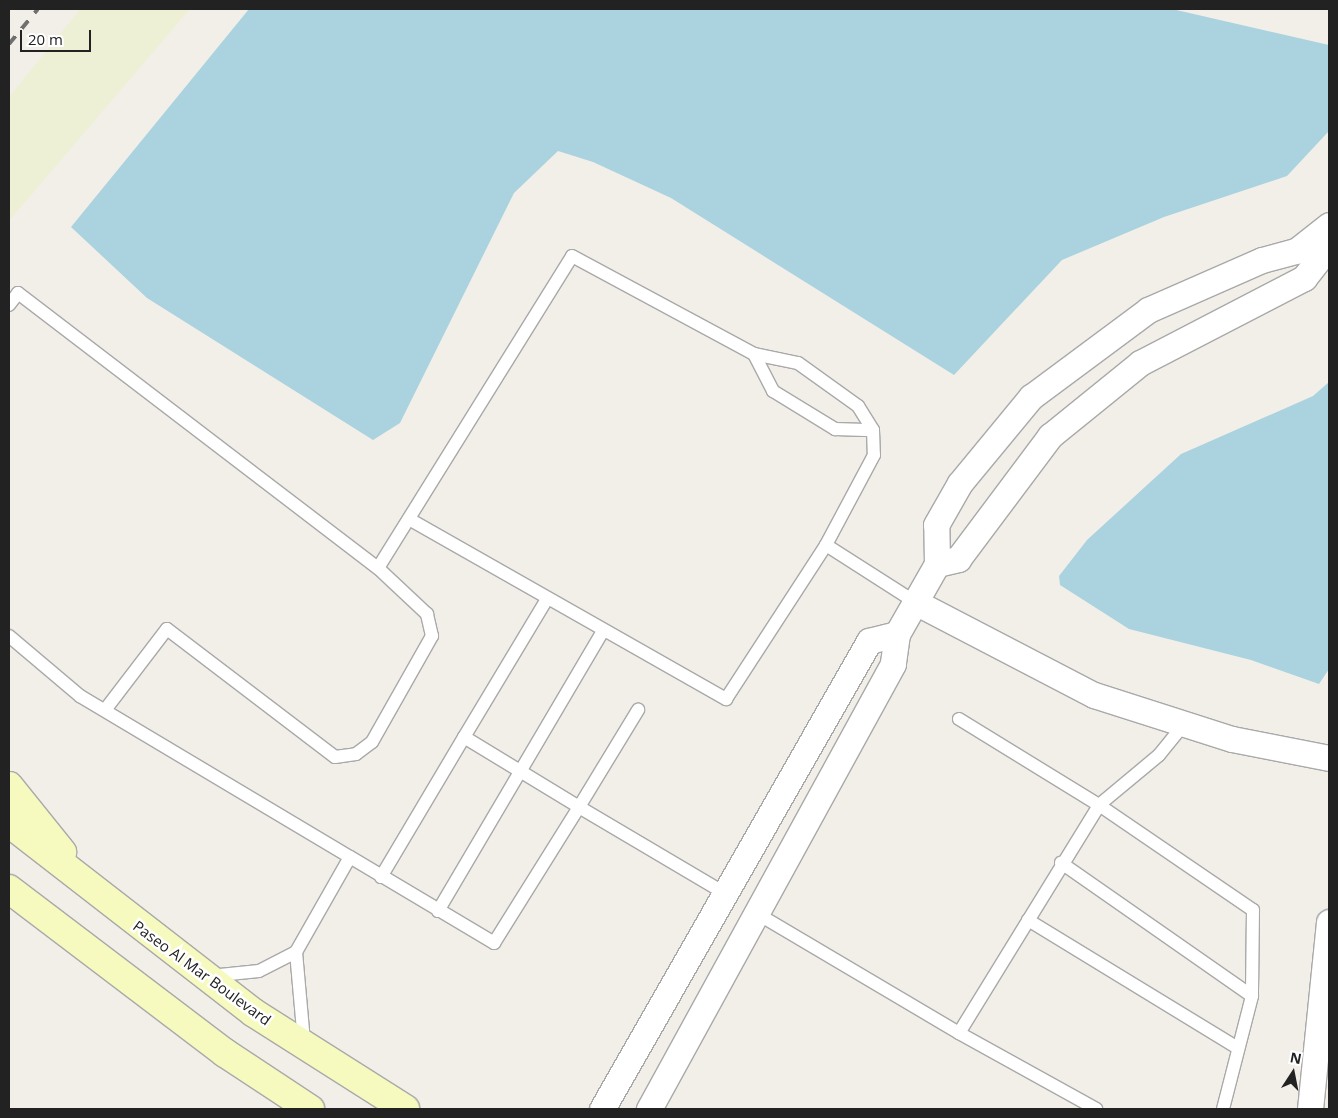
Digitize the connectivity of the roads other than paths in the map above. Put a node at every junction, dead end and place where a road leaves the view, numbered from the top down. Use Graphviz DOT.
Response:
graph roads {
  1 [pos="1329,225"];
  2 [pos="1329,246"];
  3 [pos="9,305"];
  4 [pos="754,354"];
  5 [pos="873,430"];
  6 [pos="409,519"];
  7 [pos="826,545"];
  8 [pos="937,564"];
  9 [pos="378,568"];
  10 [pos="547,599"];
  11 [pos="916,602"];
  12 [pos="603,631"];
  13 [pos="898,634"];
  14 [pos="9,636"];
  15 [pos="104,710"];
  16 [pos="638,710"];
  17 [pos="959,719"];
  18 [pos="1184,724"];
  19 [pos="464,737"];
  20 [pos="1329,758"];
  21 [pos="522,773"];
  22 [pos="9,786"];
  23 [pos="1099,805"];
  24 [pos="580,807"];
  25 [pos="9,823"];
  26 [pos="350,858"];
  27 [pos="1061,863"];
  28 [pos="381,877"];
  29 [pos="9,889"];
  30 [pos="723,892"];
  31 [pos="98,896"];
  32 [pos="438,911"];
  33 [pos="756,913"];
  34 [pos="1028,920"];
  35 [pos="1329,922"];
  36 [pos="296,952"];
  37 [pos="206,976"];
  38 [pos="1252,996"];
  39 [pos="959,1033"];
  40 [pos="304,1045"];
  41 [pos="1238,1048"];
  42 [pos="310,1109"];
  43 [pos="405,1109"];
  44 [pos="602,1109"];
  45 [pos="649,1109"];
  46 [pos="1096,1109"];
  47 [pos="1223,1109"];
  48 [pos="1310,1109"];
  1 -- 8 [label="street"];
  2 -- 8 [label="street"];
  3 -- 9 [label="lane"];
  4 -- 5 [label="lane"];
  4 -- 5 [label="lane"];
  4 -- 6 [label="lane"];
  5 -- 7 [label="lane"];
  6 -- 9 [label="lane"];
  6 -- 10 [label="lane"];
  7 -- 11 [label="lane"];
  7 -- 12 [label="lane"];
  8 -- 11 [label="street"];
  9 -- 15 [label="lane"];
  10 -- 12 [label="lane"];
  10 -- 19 [label="lane"];
  11 -- 13 [label="street"];
  11 -- 18 [label="street"];
  12 -- 21 [label="lane"];
  13 -- 30 [label="street"];
  13 -- 33 [label="street"];
  14 -- 15 [label="lane"];
  15 -- 26 [label="lane"];
  16 -- 24 [label="lane"];
  17 -- 23 [label="lane"];
  18 -- 20 [label="street"];
  18 -- 23 [label="lane"];
  19 -- 21 [label="lane"];
  19 -- 28 [label="lane"];
  21 -- 24 [label="lane"];
  21 -- 32 [label="lane"];
  22 -- 31 [label="main road"];
  23 -- 27 [label="lane"];
  23 -- 38 [label="lane"];
  24 -- 30 [label="lane"];
  24 -- 32 [label="lane"];
  25 -- 31 [label="main road, Paseo Al Mar Boulevard"];
  26 -- 28 [label="lane"];
  26 -- 36 [label="lane"];
  27 -- 34 [label="lane"];
  27 -- 38 [label="lane"];
  28 -- 32 [label="lane"];
  29 -- 42 [label="main road"];
  30 -- 44 [label="street"];
  31 -- 37 [label="main road, Paseo Al Mar Boulevard"];
  33 -- 39 [label="lane"];
  33 -- 45 [label="street"];
  34 -- 39 [label="lane"];
  34 -- 41 [label="lane"];
  35 -- 48 [label="street"];
  36 -- 37 [label="lane"];
  36 -- 40 [label="lane"];
  37 -- 40 [label="main road, Paseo Al Mar Boulevard"];
  38 -- 41 [label="lane"];
  39 -- 46 [label="lane"];
  40 -- 43 [label="main road, Paseo Al Mar Boulevard"];
  41 -- 47 [label="lane"];
}
